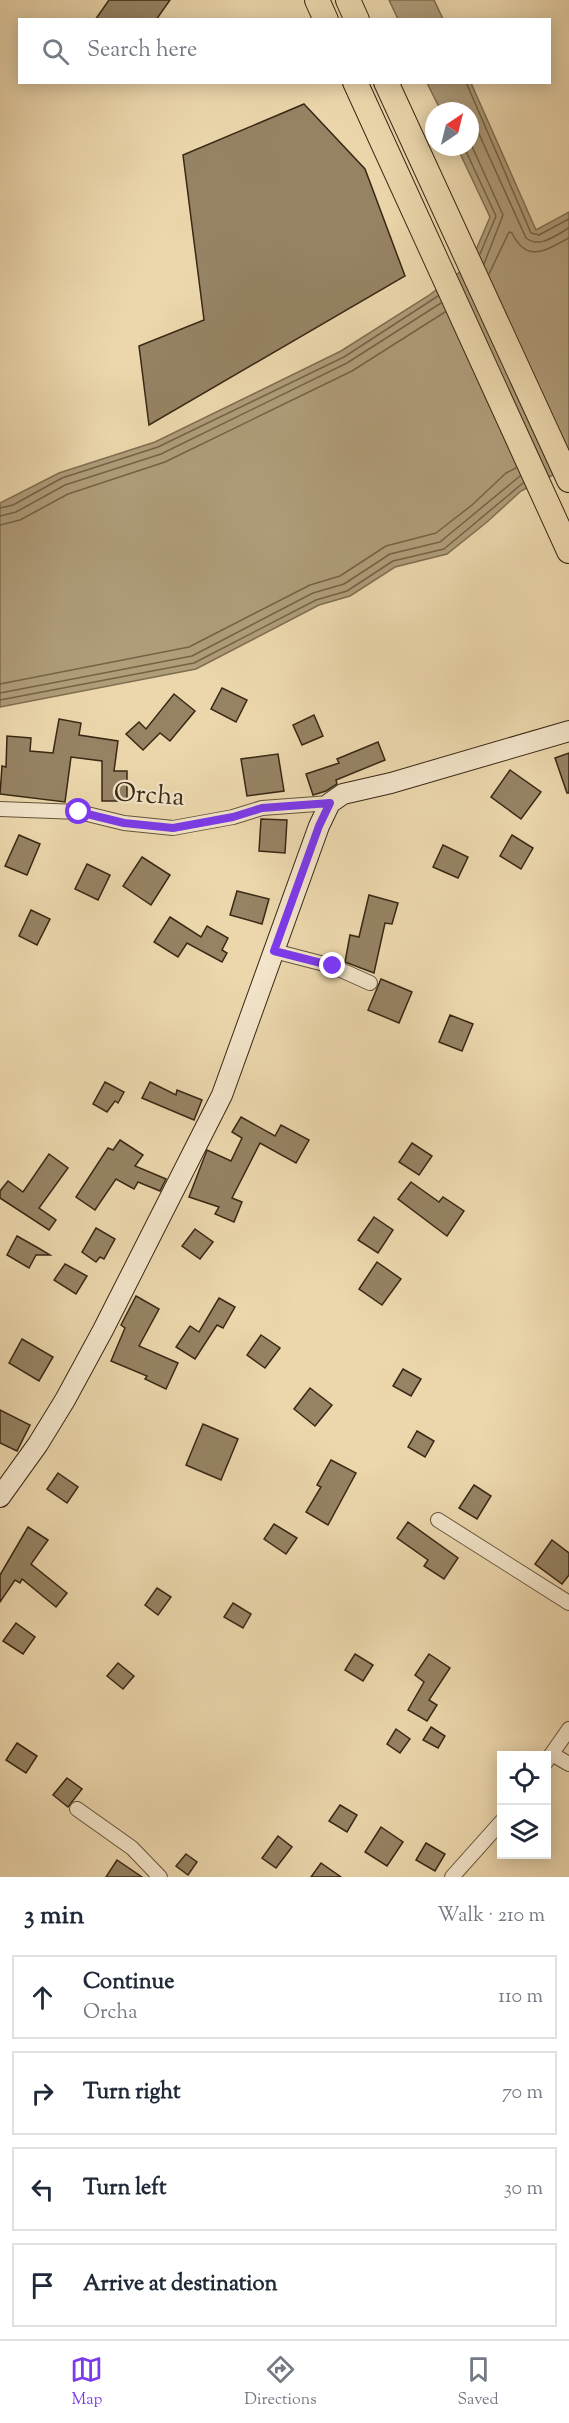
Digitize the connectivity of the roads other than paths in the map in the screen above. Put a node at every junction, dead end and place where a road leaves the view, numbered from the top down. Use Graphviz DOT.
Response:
graph roads {
  1 [pos="317,0"];
  2 [pos="348,0"];
  3 [pos="325,18"];
  4 [pos="356,18"];
  5 [pos="356,84"];
  6 [pos="387,84"];
  7 [pos="569,480"];
  8 [pos="564,541"];
  9 [pos="569,730"];
  10 [pos="330,803"];
  11 [pos="0,809"];
  12 [pos="274,951"];
  13 [pos="370,983"];
  14 [pos="0,1497"];
  15 [pos="438,1520"];
  16 [pos="569,1603"];
  17 [pos="569,1729"];
  18 [pos="551,1755"];
  19 [pos="551,1759"];
  20 [pos="569,1764"];
  21 [pos="77,1809"];
  22 [pos="497,1826"];
  23 [pos="160,1877"];
  24 [pos="452,1877"];
  1 -- 3 [label="highway"];
  2 -- 4 [label="highway"];
  5 -- 8 [label="highway"];
  6 -- 7 [label="highway"];
  9 -- 10 [label="main road"];
  10 -- 11 [label="street, Orcha"];
  10 -- 12 [label="main road"];
  12 -- 13 [label="street"];
  12 -- 14 [label="main road"];
  15 -- 16 [label="street"];
  17 -- 18 [label="street"];
  19 -- 20 [label="street"];
  21 -- 23 [label="street"];
  22 -- 24 [label="street"];
}
